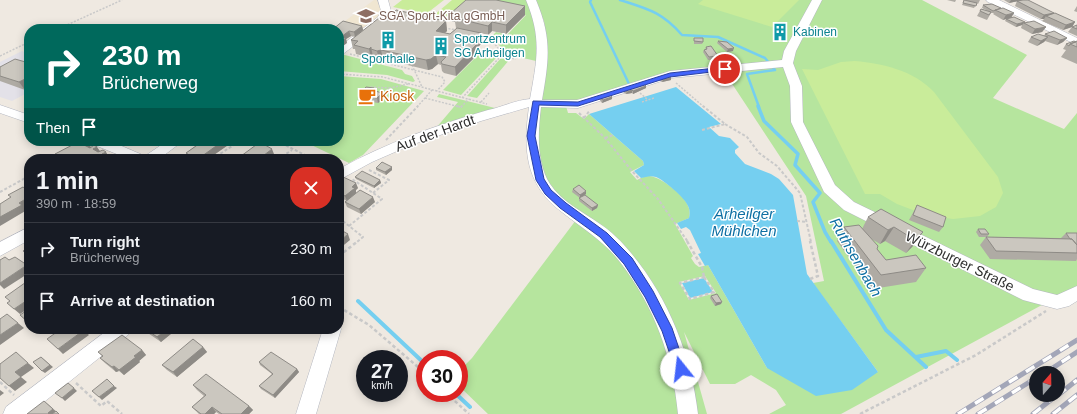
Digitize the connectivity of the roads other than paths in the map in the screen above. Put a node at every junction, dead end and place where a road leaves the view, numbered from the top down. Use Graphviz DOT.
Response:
graph roads {
  1 [pos="383,0"];
  2 [pos="531,0"];
  3 [pos="817,0"];
  4 [pos="991,0"];
  5 [pos="1077,42"];
  6 [pos="344,48"];
  7 [pos="778,64"];
  8 [pos="535,102"];
  9 [pos="0,109"];
  10 [pos="24,116"];
  11 [pos="111,146"];
  12 [pos="169,146"];
  13 [pos="130,154"];
  14 [pos="157,154"];
  15 [pos="344,172"];
  16 [pos="24,236"];
  17 [pos="0,250"];
  18 [pos="1070,297"];
  19 [pos="116,334"];
  20 [pos="330,334"];
  21 [pos="19,410"];
  22 [pos="306,414"];
  23 [pos="688,414"];
  1 -- 6 [label="street"];
  2 -- 8 [label="street"];
  3 -- 7 [label="street"];
  4 -- 5 [label="street"];
  7 -- 8 [label="street, Auf der Hardt"];
  7 -- 18 [label="street, Würzburger Straße"];
  8 -- 15 [label="street, Auf der Hardt"];
  8 -- 23 [label="street"];
  9 -- 10 [label="street"];
  11 -- 13 [label="street"];
  12 -- 14 [label="street"];
  16 -- 17 [label="street"];
  19 -- 21 [label="street"];
  20 -- 22 [label="street"];
}
